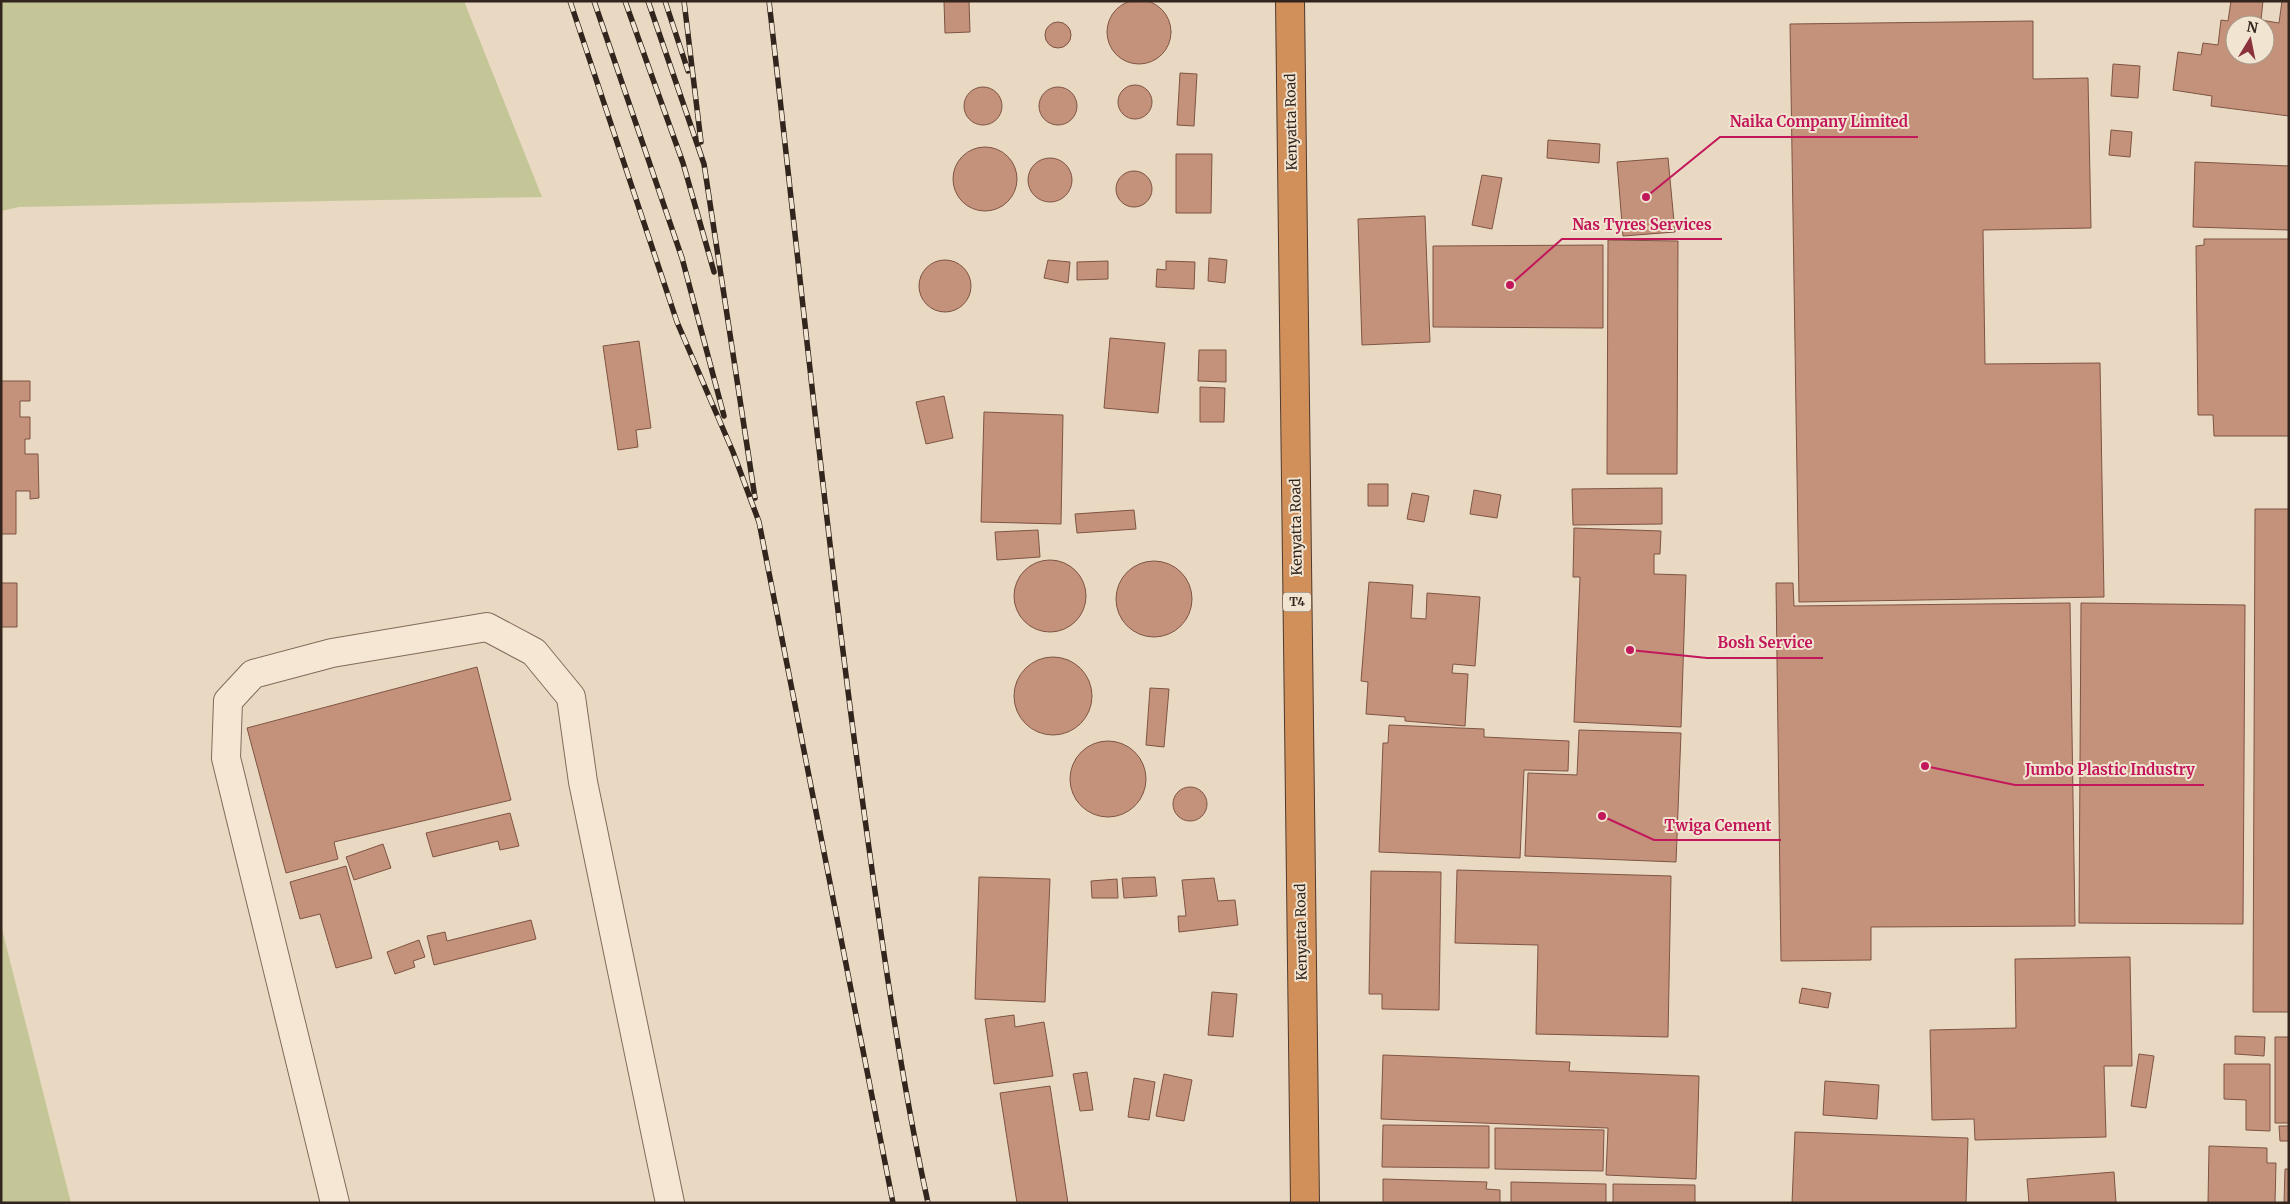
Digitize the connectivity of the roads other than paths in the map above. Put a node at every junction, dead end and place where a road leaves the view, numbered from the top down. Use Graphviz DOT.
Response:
graph roads {
  1 [pos="1290,1"];
  2 [pos="335,1203"];
  3 [pos="670,1203"];
  4 [pos="1305,1203"];
  1 -- 4 [label="highway, Kenyatta Road / T4"];
  2 -- 3 [label="street"];
}
